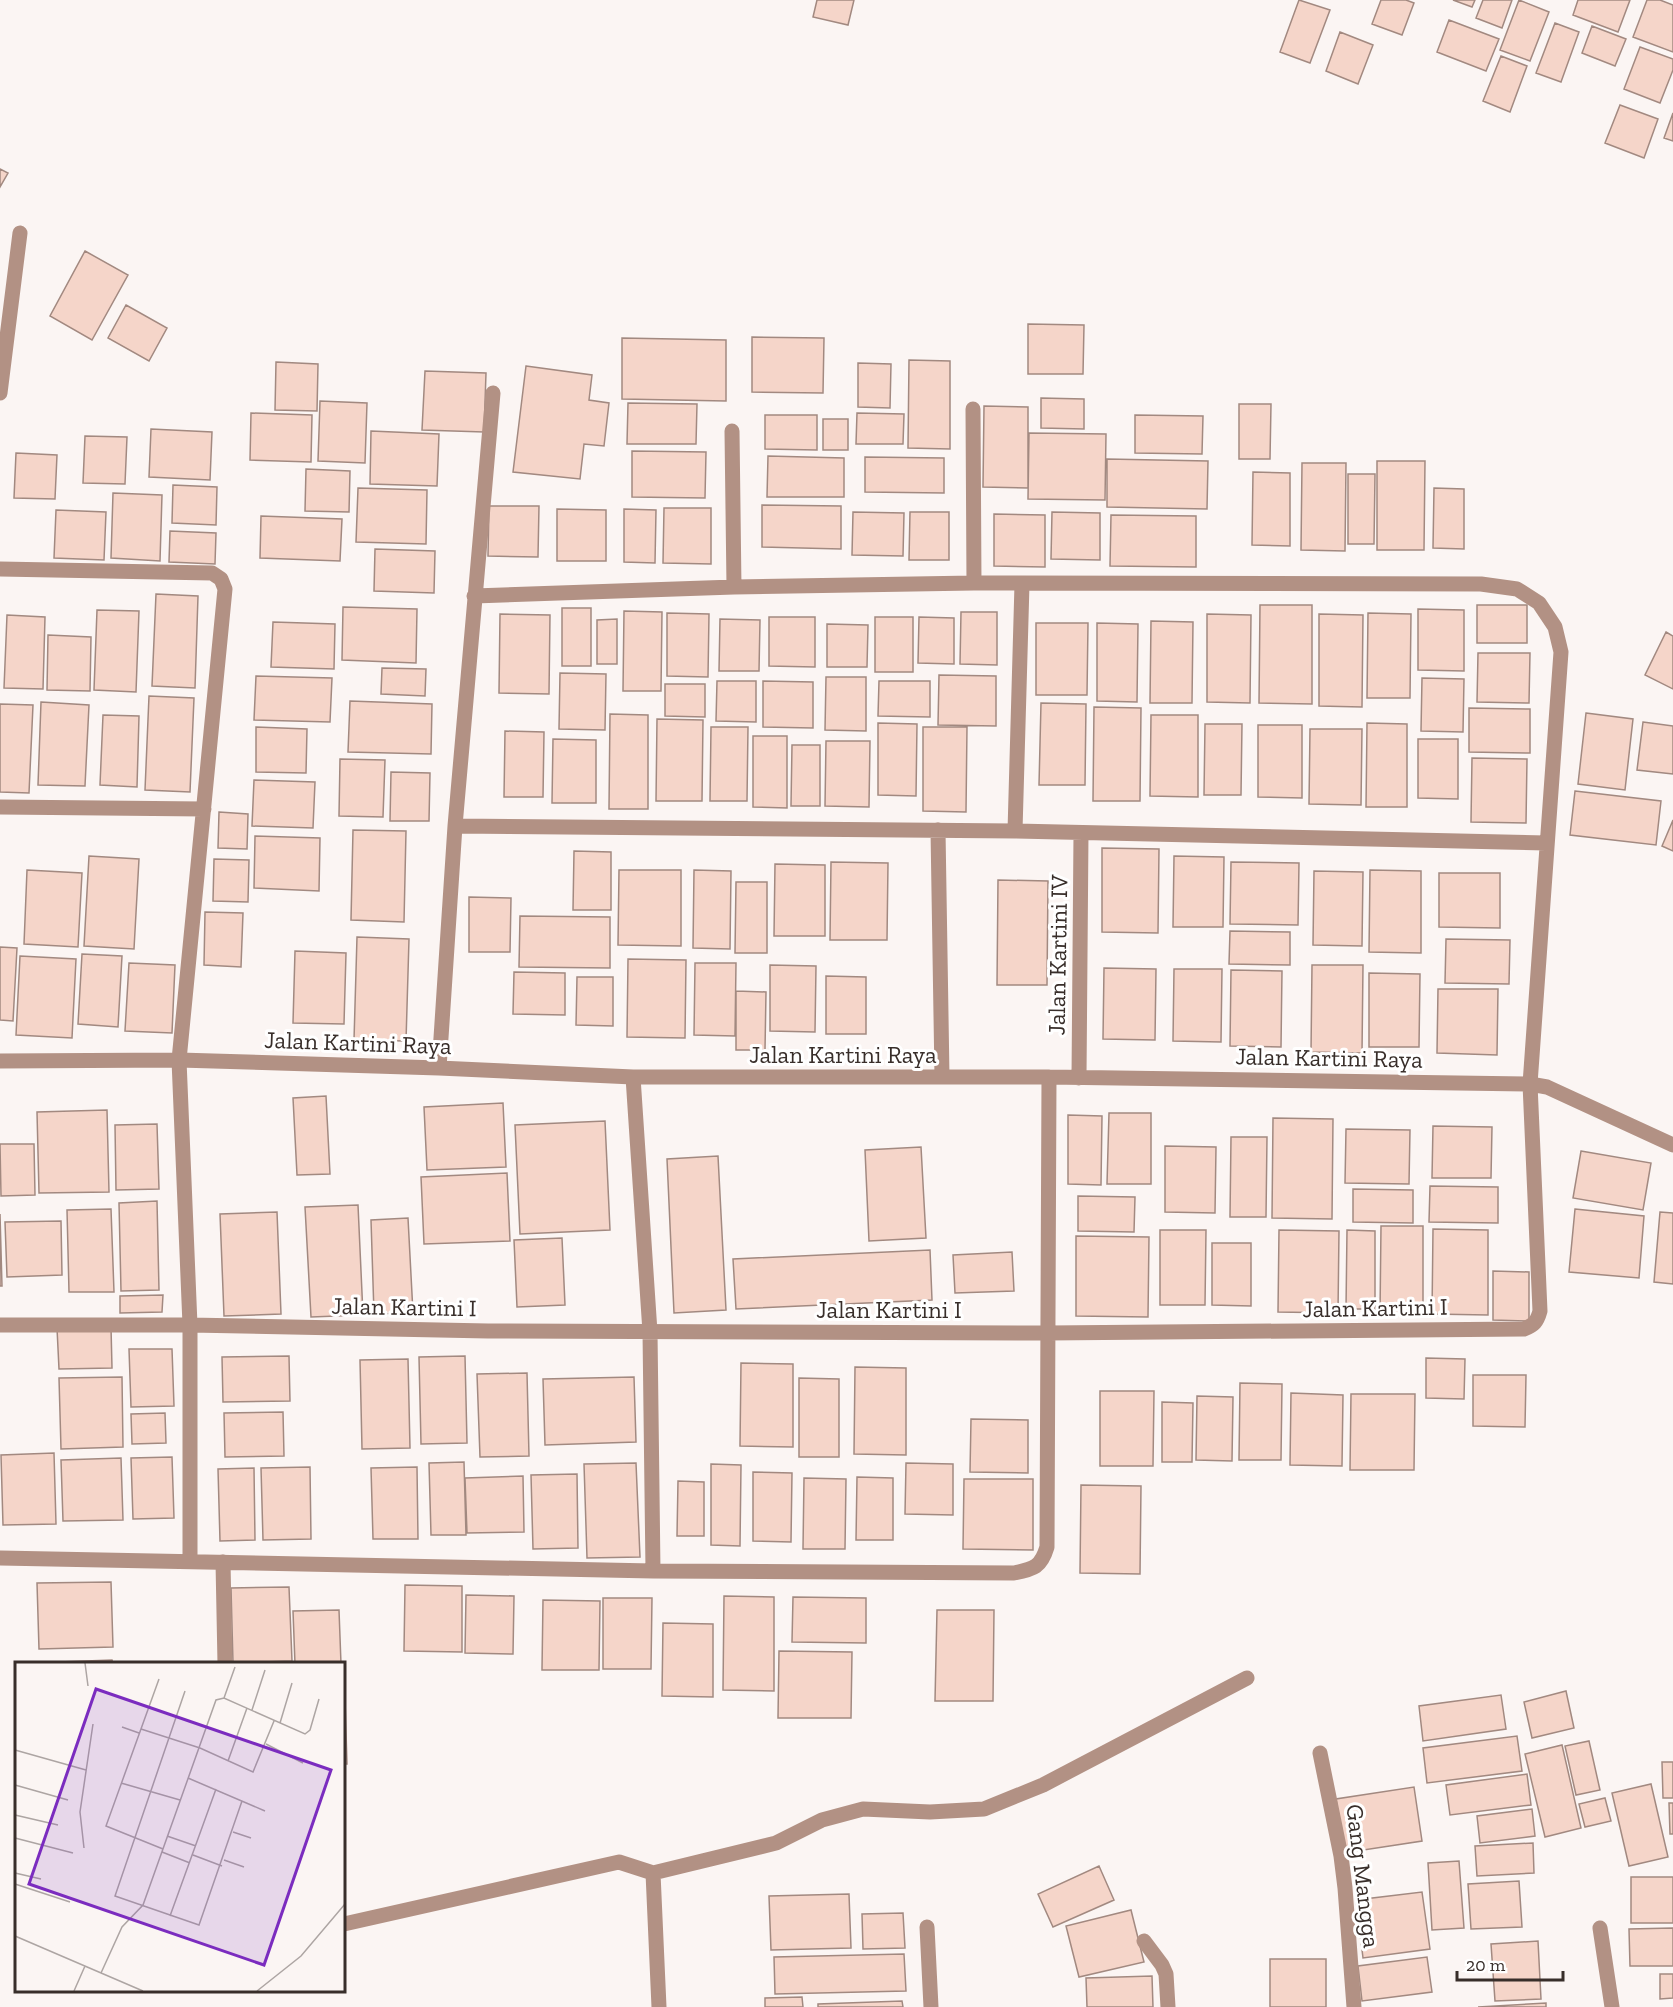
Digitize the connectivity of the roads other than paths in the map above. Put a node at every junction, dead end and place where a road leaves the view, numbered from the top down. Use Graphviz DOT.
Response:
graph roads {
  1 [pos="20,233"];
  2 [pos="0,393"];
  3 [pos="493,393"];
  4 [pos="973,409"];
  5 [pos="732,431"];
  6 [pos="0,569"];
  7 [pos="974,583"];
  8 [pos="1022,584"];
  9 [pos="734,587"];
  10 [pos="474,596"];
  11 [pos="0,807"];
  12 [pos="204,809"];
  13 [pos="454,826"];
  14 [pos="938,830"];
  15 [pos="1015,831"];
  16 [pos="1081,833"];
  17 [pos="1546,843"];
  18 [pos="179,1060"];
  19 [pos="0,1061"];
  20 [pos="439,1068"];
  21 [pos="633,1077"];
  22 [pos="942,1077"];
  23 [pos="1050,1077"];
  24 [pos="1079,1077"];
  25 [pos="1530,1084"];
  26 [pos="1673,1145"];
  27 [pos="0,1325"];
  28 [pos="190,1325"];
  29 [pos="650,1332"];
  30 [pos="1048,1334"];
  31 [pos="0,1558"];
  32 [pos="190,1561"];
  33 [pos="224,1562"];
  34 [pos="653,1571"];
  35 [pos="225,1662"];
  36 [pos="1247,1678"];
  37 [pos="1320,1753"];
  38 [pos="653,1873"];
  39 [pos="345,1924"];
  40 [pos="927,1927"];
  41 [pos="1600,1928"];
  42 [pos="1144,1941"];
  43 [pos="659,2007"];
  44 [pos="931,2007"];
  45 [pos="1168,2007"];
  46 [pos="1354,2007"];
  47 [pos="1612,2007"];
  1 -- 2 [label="street"];
  3 -- 10 [label="street"];
  4 -- 7 [label="street"];
  5 -- 9 [label="street"];
  6 -- 12 [label="street"];
  7 -- 8 [label="street"];
  7 -- 9 [label="street"];
  8 -- 15 [label="street"];
  8 -- 17 [label="street"];
  9 -- 10 [label="street"];
  10 -- 13 [label="street"];
  11 -- 12 [label="street"];
  12 -- 18 [label="street"];
  13 -- 14 [label="street"];
  13 -- 20 [label="street"];
  14 -- 15 [label="street"];
  14 -- 22 [label="street"];
  15 -- 16 [label="street"];
  16 -- 17 [label="street"];
  16 -- 24 [label="street, Jalan Kartini IV"];
  17 -- 25 [label="street"];
  18 -- 19 [label="street, Jalan Kartini Raya"];
  18 -- 20 [label="street, Jalan Kartini Raya"];
  18 -- 28 [label="street"];
  20 -- 21 [label="street, Jalan Kartini Raya"];
  21 -- 22 [label="street, Jalan Kartini Raya"];
  21 -- 29 [label="street"];
  22 -- 23 [label="street, Jalan Kartini Raya"];
  23 -- 24 [label="street, Jalan Kartini Raya"];
  23 -- 30 [label="street"];
  24 -- 25 [label="street, Jalan Kartini Raya"];
  25 -- 26 [label="street, Jalan Kartini Raya"];
  25 -- 30 [label="street, Jalan Kartini I"];
  27 -- 28 [label="street, Jalan Kartini I"];
  28 -- 29 [label="street, Jalan Kartini I"];
  28 -- 32 [label="street"];
  29 -- 30 [label="street, Jalan Kartini I"];
  29 -- 34 [label="street"];
  30 -- 34 [label="street"];
  31 -- 32 [label="street"];
  32 -- 33 [label="street"];
  33 -- 34 [label="street"];
  33 -- 35 [label="street"];
  36 -- 38 [label="street"];
  37 -- 46 [label="street, Gang Mangga"];
  38 -- 39 [label="street"];
  38 -- 43 [label="street"];
  40 -- 44 [label="street"];
  41 -- 47 [label="street"];
  42 -- 45 [label="street"];
}
